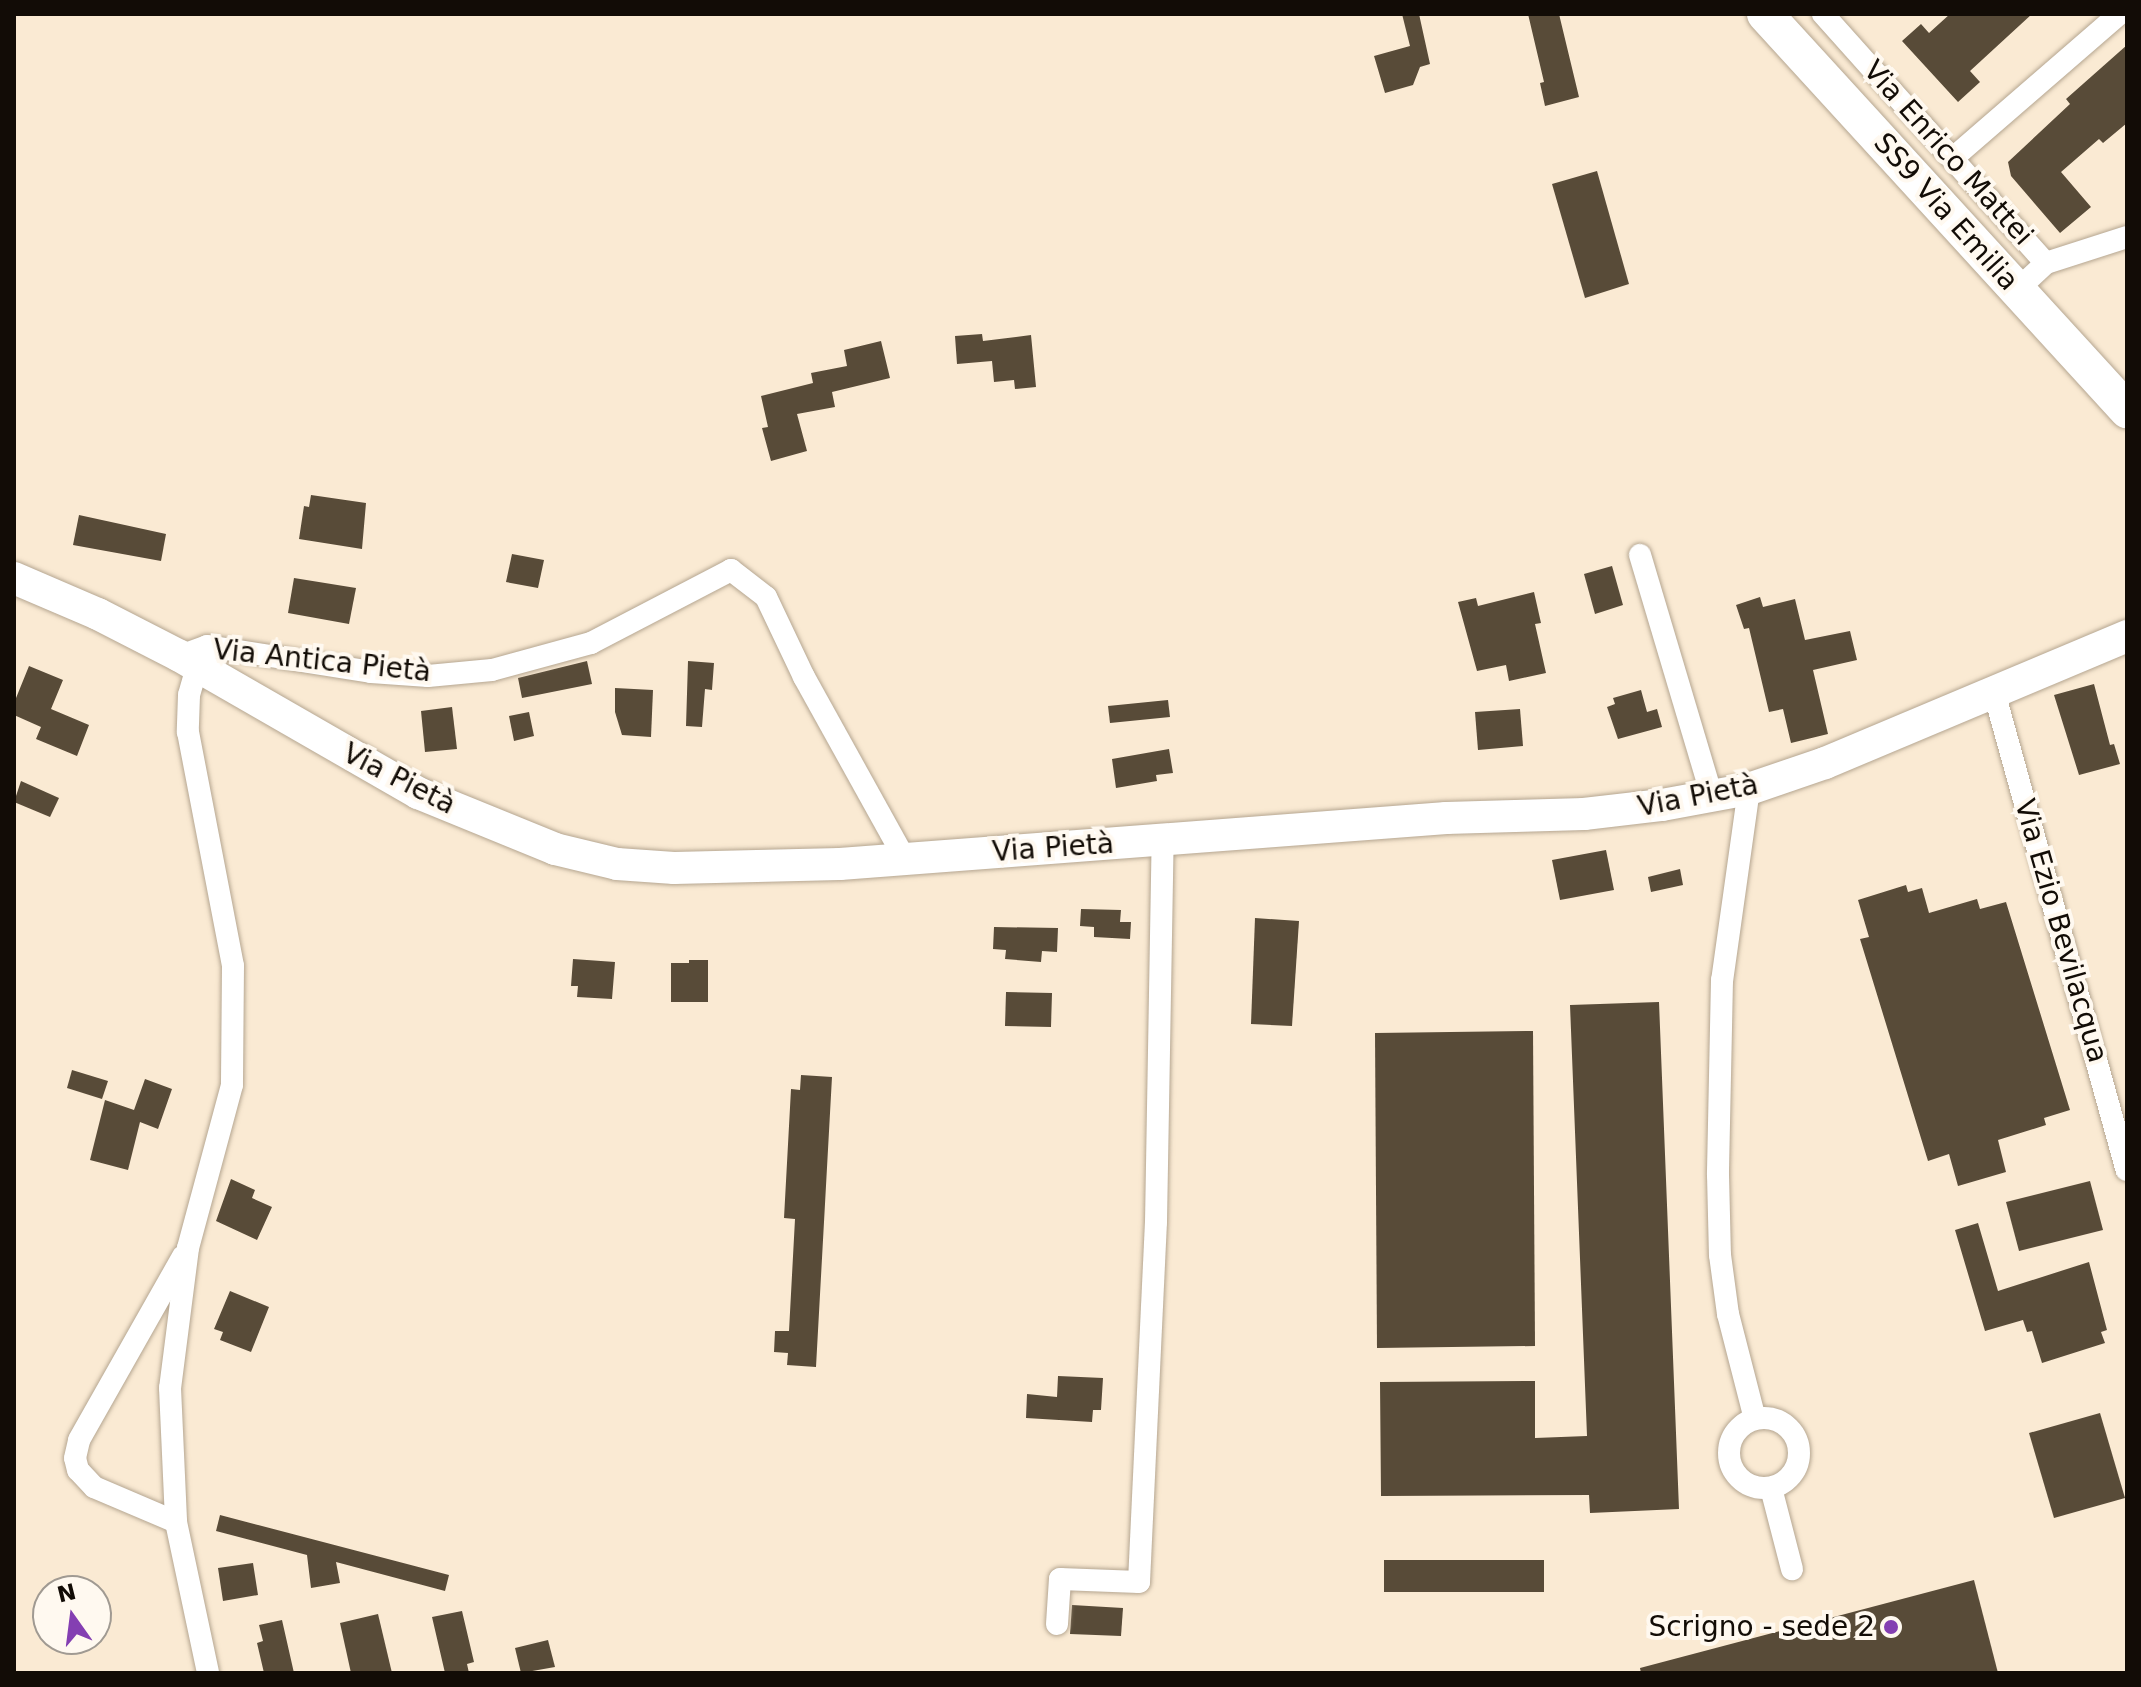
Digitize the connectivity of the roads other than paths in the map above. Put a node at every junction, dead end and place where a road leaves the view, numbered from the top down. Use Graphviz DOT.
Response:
graph roads {
  1 [pos="1765,14"];
  2 [pos="1823,14"];
  3 [pos="2119,14"];
  4 [pos="1953,158"];
  5 [pos="2127,237"];
  6 [pos="2046,263"];
  7 [pos="2017,290"];
  8 [pos="2127,410"];
  9 [pos="1640,555"];
  10 [pos="14,578"];
  11 [pos="2124,636"];
  12 [pos="189,662"];
  13 [pos="1994,692"];
  14 [pos="1749,789"];
  15 [pos="1712,796"];
  16 [pos="1163,840"];
  17 [pos="905,859"];
  18 [pos="2127,1170"];
  19 [pos="188,1248"];
  20 [pos="1755,1419"];
  21 [pos="1771,1488"];
  22 [pos="176,1522"];
  23 [pos="1792,1569"];
  24 [pos="1057,1624"];
  25 [pos="208,1673"];
  1 -- 7 [label="main road, SS9 Via Emilia"];
  2 -- 4 [label="street, Via Enrico Mattei"];
  3 -- 4 [label="street"];
  4 -- 6 [label="street, Via Enrico Mattei"];
  5 -- 6 [label="street"];
  6 -- 7 [label="street, Via Enrico Mattei"];
  7 -- 8 [label="main road, SS9 Via Emilia"];
  9 -- 15 [label="street"];
  10 -- 12 [label="street, Via Pietà"];
  11 -- 13 [label="street, Via Pietà"];
  12 -- 17 [label="street, Via Pietà"];
  12 -- 17 [label="street, Via Antica Pietà"];
  12 -- 19 [label="street"];
  13 -- 14 [label="street, Via Pietà"];
  13 -- 18 [label="street, Via Ezio Bevilacqua"];
  14 -- 15 [label="street, Via Pietà"];
  14 -- 20 [label="street"];
  15 -- 16 [label="street, Via Pietà"];
  16 -- 17 [label="street, Via Pietà"];
  16 -- 24 [label="street"];
  19 -- 22 [label="street"];
  19 -- 22 [label="street"];
  20 -- 21 [label="street"];
  20 -- 21 [label="street"];
  21 -- 23 [label="street"];
  22 -- 25 [label="street"];
}
